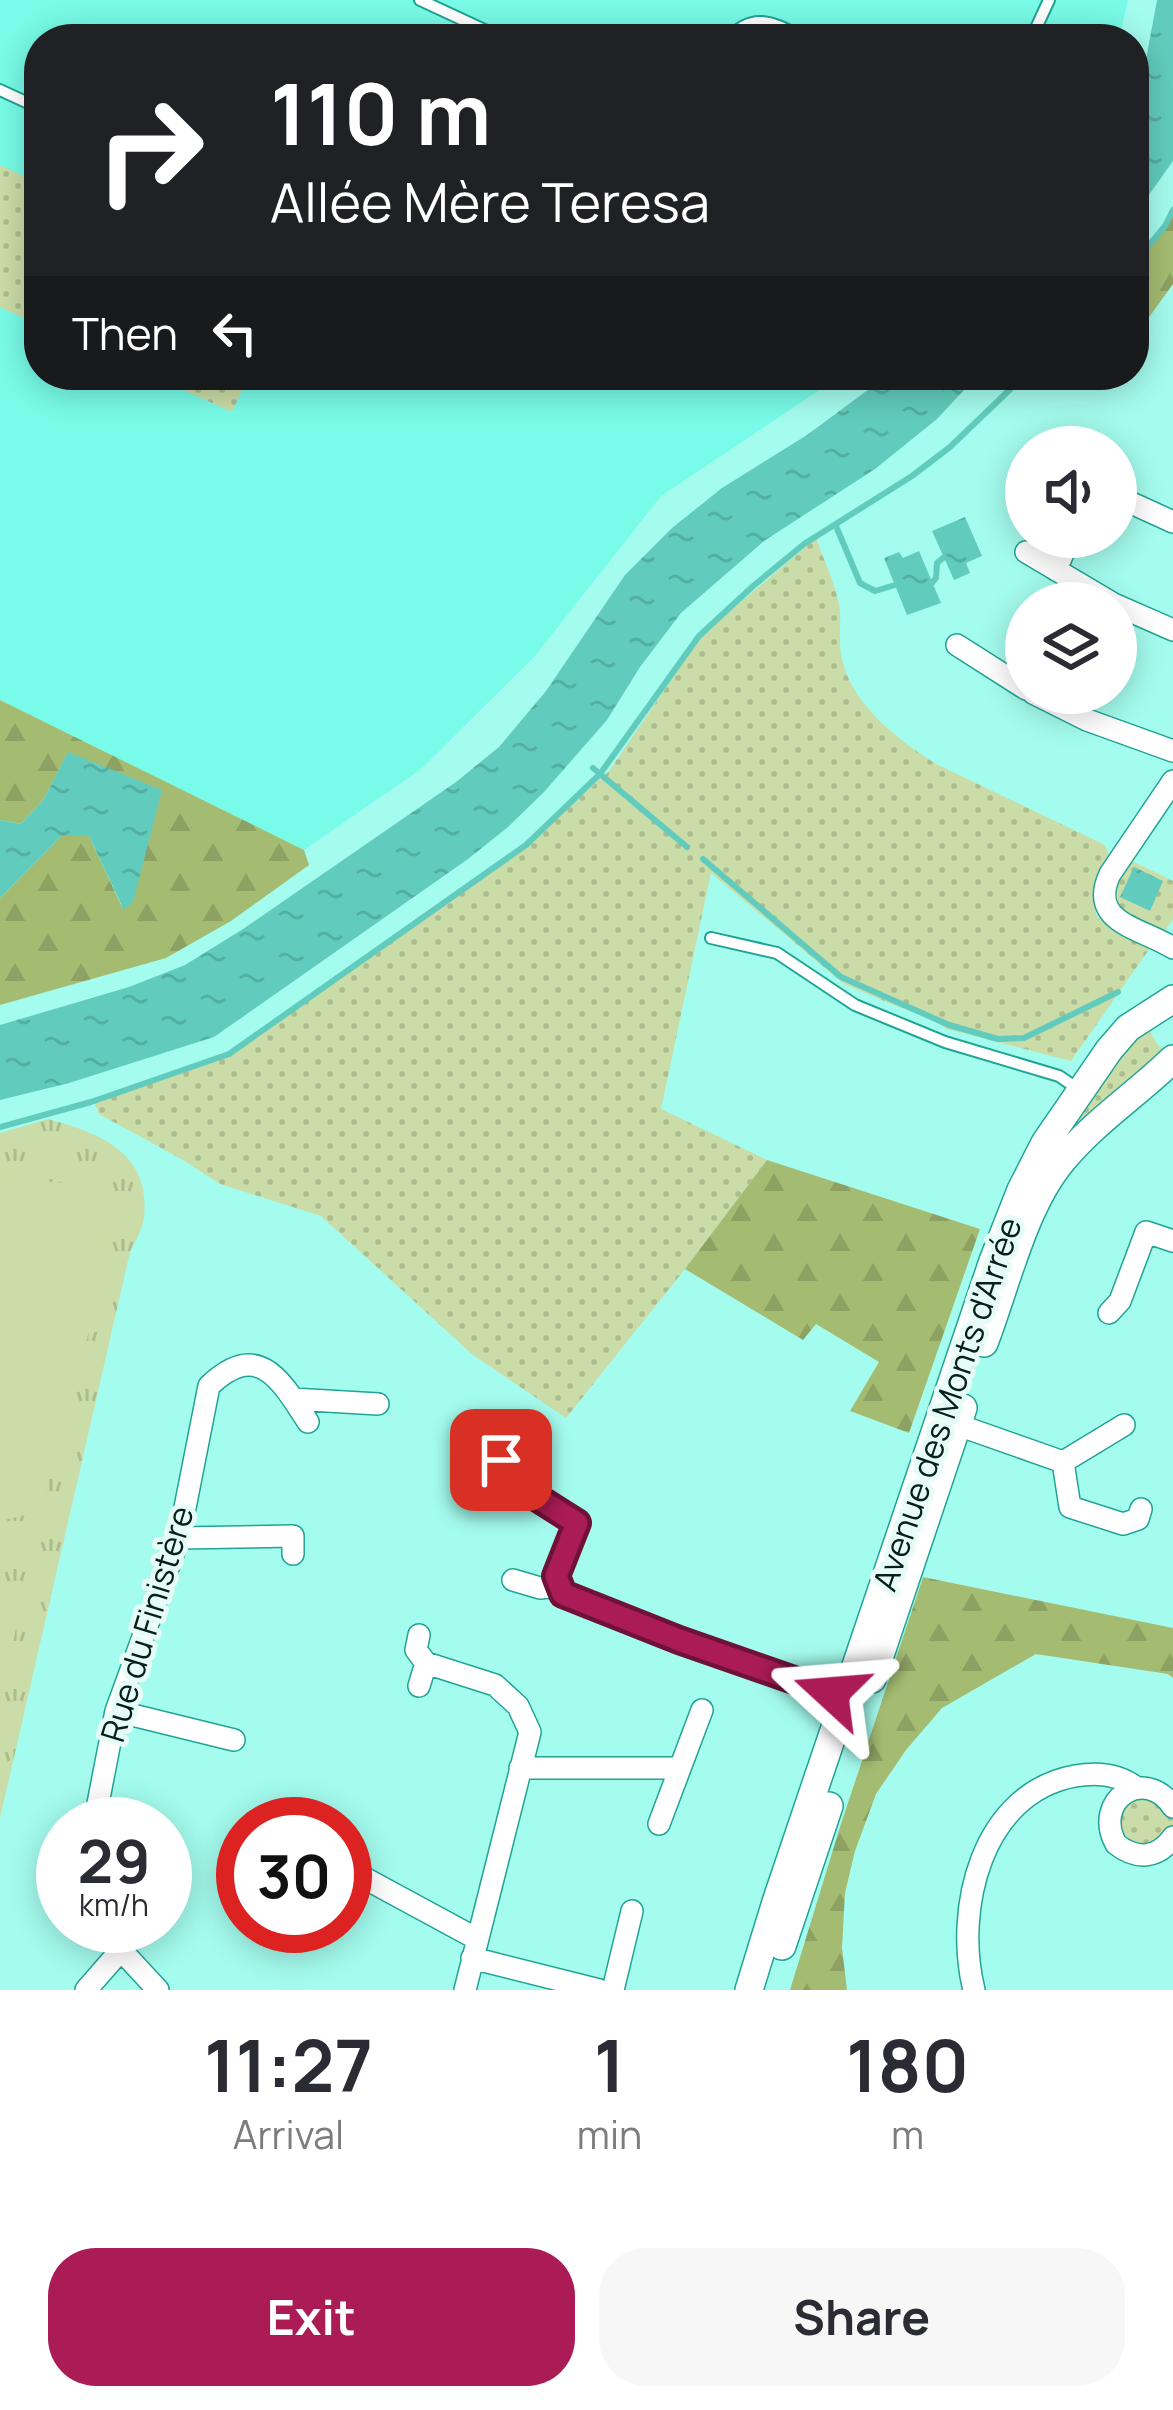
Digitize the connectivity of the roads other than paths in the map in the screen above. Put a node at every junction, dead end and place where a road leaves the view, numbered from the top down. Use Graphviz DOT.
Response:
graph roads {
  1 [pos="420,0"];
  2 [pos="472,24"];
  3 [pos="1137,506"];
  4 [pos="1173,522"];
  5 [pos="1036,558"];
  6 [pos="1061,558"];
  7 [pos="1056,570"];
  8 [pos="1076,582"];
  9 [pos="1137,614"];
  10 [pos="1173,630"];
  11 [pos="957,645"];
  12 [pos="1005,675"];
  13 [pos="1074,714"];
  14 [pos="1173,751"];
  15 [pos="1173,781"];
  16 [pos="712,938"];
  17 [pos="1173,948"];
  18 [pos="1173,999"];
  19 [pos="1173,1059"];
  20 [pos="1081,1091"];
  21 [pos="1173,1241"];
  22 [pos="1109,1313"];
  23 [pos="293,1399"];
  24 [pos="378,1404"];
  25 [pos="308,1422"];
  26 [pos="1124,1424"];
  27 [pos="958,1425"];
  28 [pos="501,1460"];
  29 [pos="1063,1462"];
  30 [pos="1141,1509"];
  31 [pos="178,1538"];
  32 [pos="293,1554"];
  33 [pos="513,1580"];
  34 [pos="559,1586"];
  35 [pos="419,1635"];
  36 [pos="426,1663"];
  37 [pos="419,1686"];
  38 [pos="846,1699"];
  39 [pos="702,1710"];
  40 [pos="116,1711"];
  41 [pos="234,1739"];
  42 [pos="520,1768"];
  43 [pos="680,1768"];
  44 [pos="1137,1788"];
  45 [pos="99,1797"];
  46 [pos="1173,1807"];
  47 [pos="659,1824"];
  48 [pos="1173,1837"];
  49 [pos="372,1894"];
  50 [pos="632,1911"];
  51 [pos="475,1948"];
  52 [pos="118,1953"];
  53 [pos="124,1953"];
  54 [pos="86,1990"];
  55 [pos="158,1990"];
  56 [pos="465,1990"];
  57 [pos="599,1990"];
  58 [pos="613,1990"];
  59 [pos="749,1990"];
  60 [pos="768,1990"];
  61 [pos="974,1990"];
  1 -- 2 [label="lane"];
  3 -- 4 [label="street"];
  5 -- 7 [label="street"];
  6 -- 7 [label="street"];
  7 -- 8 [label="street"];
  9 -- 10 [label="street"];
  11 -- 12 [label="street"];
  13 -- 14 [label="street"];
  15 -- 17 [label="street"];
  16 -- 20 [label="lane"];
  18 -- 20 [label="street, Avenue des Monts d'Arrée"];
  19 -- 27 [label="street, Avenue des Monts d'Arrée"];
  20 -- 38 [label="street, Avenue des Monts d'Arrée"];
  21 -- 22 [label="street"];
  23 -- 24 [label="street"];
  23 -- 25 [label="street"];
  23 -- 31 [label="street, Rue du Finistère"];
  26 -- 29 [label="street"];
  27 -- 29 [label="street"];
  27 -- 60 [label="street, Avenue des Monts d'Arrée"];
  28 -- 34 [label="street"];
  29 -- 30 [label="street"];
  31 -- 32 [label="street"];
  31 -- 40 [label="street, Rue du Finistère"];
  33 -- 34 [label="street"];
  34 -- 38 [label="street"];
  35 -- 36 [label="street"];
  36 -- 37 [label="street"];
  36 -- 42 [label="street"];
  38 -- 59 [label="street, Avenue des Monts d'Arrée"];
  39 -- 43 [label="street"];
  40 -- 41 [label="street"];
  40 -- 45 [label="street, Rue du Finistère"];
  42 -- 43 [label="street"];
  42 -- 51 [label="street"];
  43 -- 47 [label="street"];
  44 -- 46 [label="street"];
  44 -- 48 [label="street"];
  44 -- 61 [label="street"];
  49 -- 51 [label="street"];
  50 -- 58 [label="street"];
  51 -- 56 [label="street"];
  51 -- 57 [label="street"];
  52 -- 54 [label="street"];
  53 -- 55 [label="street"];
}
